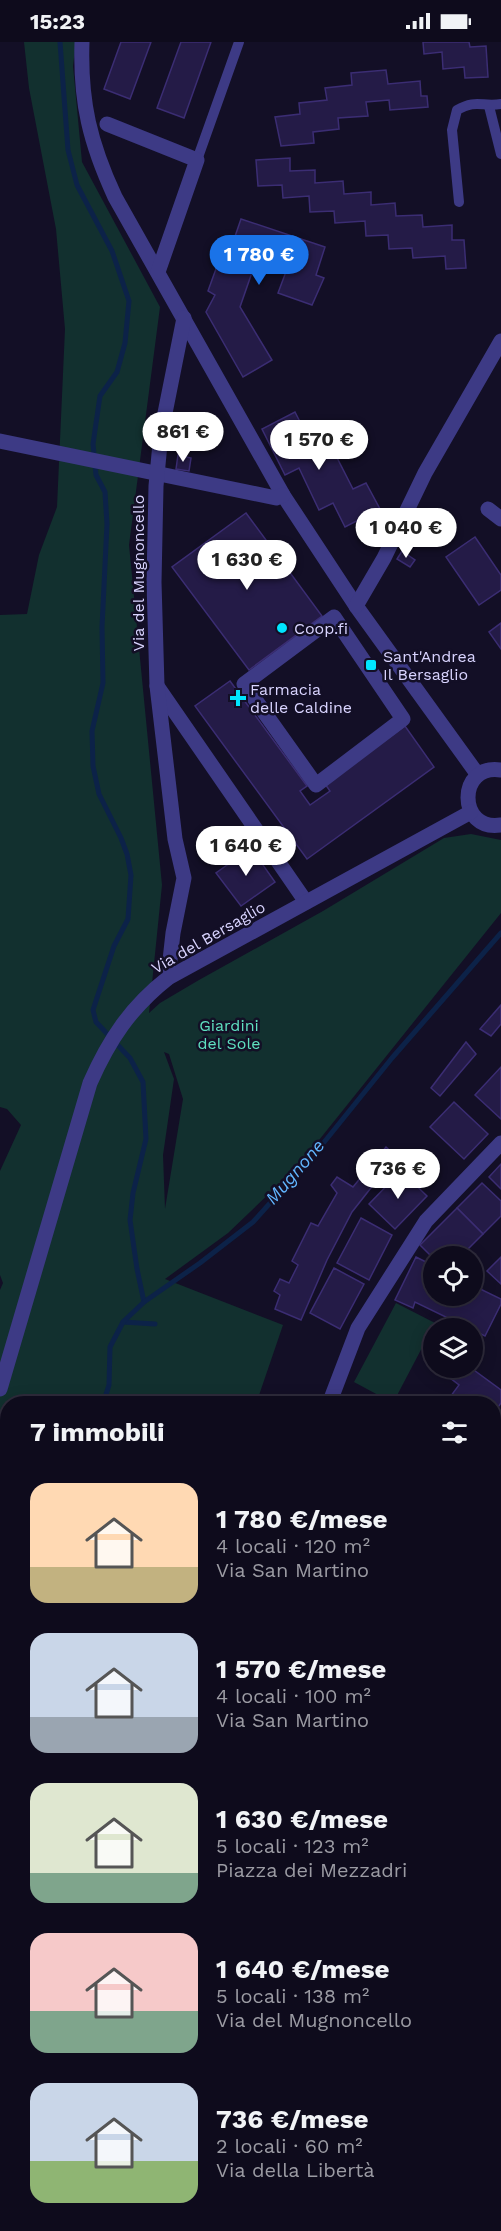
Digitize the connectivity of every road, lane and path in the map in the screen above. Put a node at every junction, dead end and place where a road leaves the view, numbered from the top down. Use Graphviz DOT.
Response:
graph roads {
  1 [pos="82,42"];
  2 [pos="239,42"];
  3 [pos="501,104"];
  4 [pos="489,106"];
  5 [pos="107,124"];
  6 [pos="501,154"];
  7 [pos="197,160"];
  8 [pos="459,202"];
  9 [pos="158,272"];
  10 [pos="184,318"];
  11 [pos="501,341"];
  12 [pos="0,441"];
  13 [pos="157,475"];
  14 [pos="283,495"];
  15 [pos="488,509"];
  16 [pos="501,519"];
  17 [pos="356,606"];
  18 [pos="244,684"];
  19 [pos="157,686"];
  20 [pos="501,770"];
  21 [pos="478,775"];
  22 [pos="471,812"];
  23 [pos="501,825"];
  24 [pos="306,902"];
  25 [pos="168,978"];
  26 [pos="501,1143"];
  27 [pos="0,1389"];
  28 [pos="331,1396"];
  1 -- 9 [label="street"];
  2 -- 7 [label="lane"];
  3 -- 4 [label="lane"];
  4 -- 6 [label="lane"];
  4 -- 8 [label="lane"];
  5 -- 7 [label="street"];
  7 -- 9 [label="street"];
  9 -- 10 [label="street"];
  10 -- 13 [label="street, Via del Mugnoncello"];
  10 -- 14 [label="street"];
  11 -- 17 [label="street"];
  12 -- 13 [label="street"];
  13 -- 14 [label="street"];
  13 -- 19 [label="street, Via del Mugnoncello"];
  14 -- 17 [label="street"];
  15 -- 16 [label="street"];
  17 -- 21 [label="street"];
  18 -- 18 [label="street"];
  19 -- 24 [label="street"];
  19 -- 25 [label="street, Via del Mugnoncello"];
  20 -- 21 [label="street"];
  21 -- 22 [label="street"];
  22 -- 23 [label="street"];
  22 -- 24 [label="street, Via del Bersaglio"];
  24 -- 25 [label="street, Via del Bersaglio"];
  25 -- 27 [label="street, Via del Bersaglio"];
  26 -- 28 [label="street"];
}
